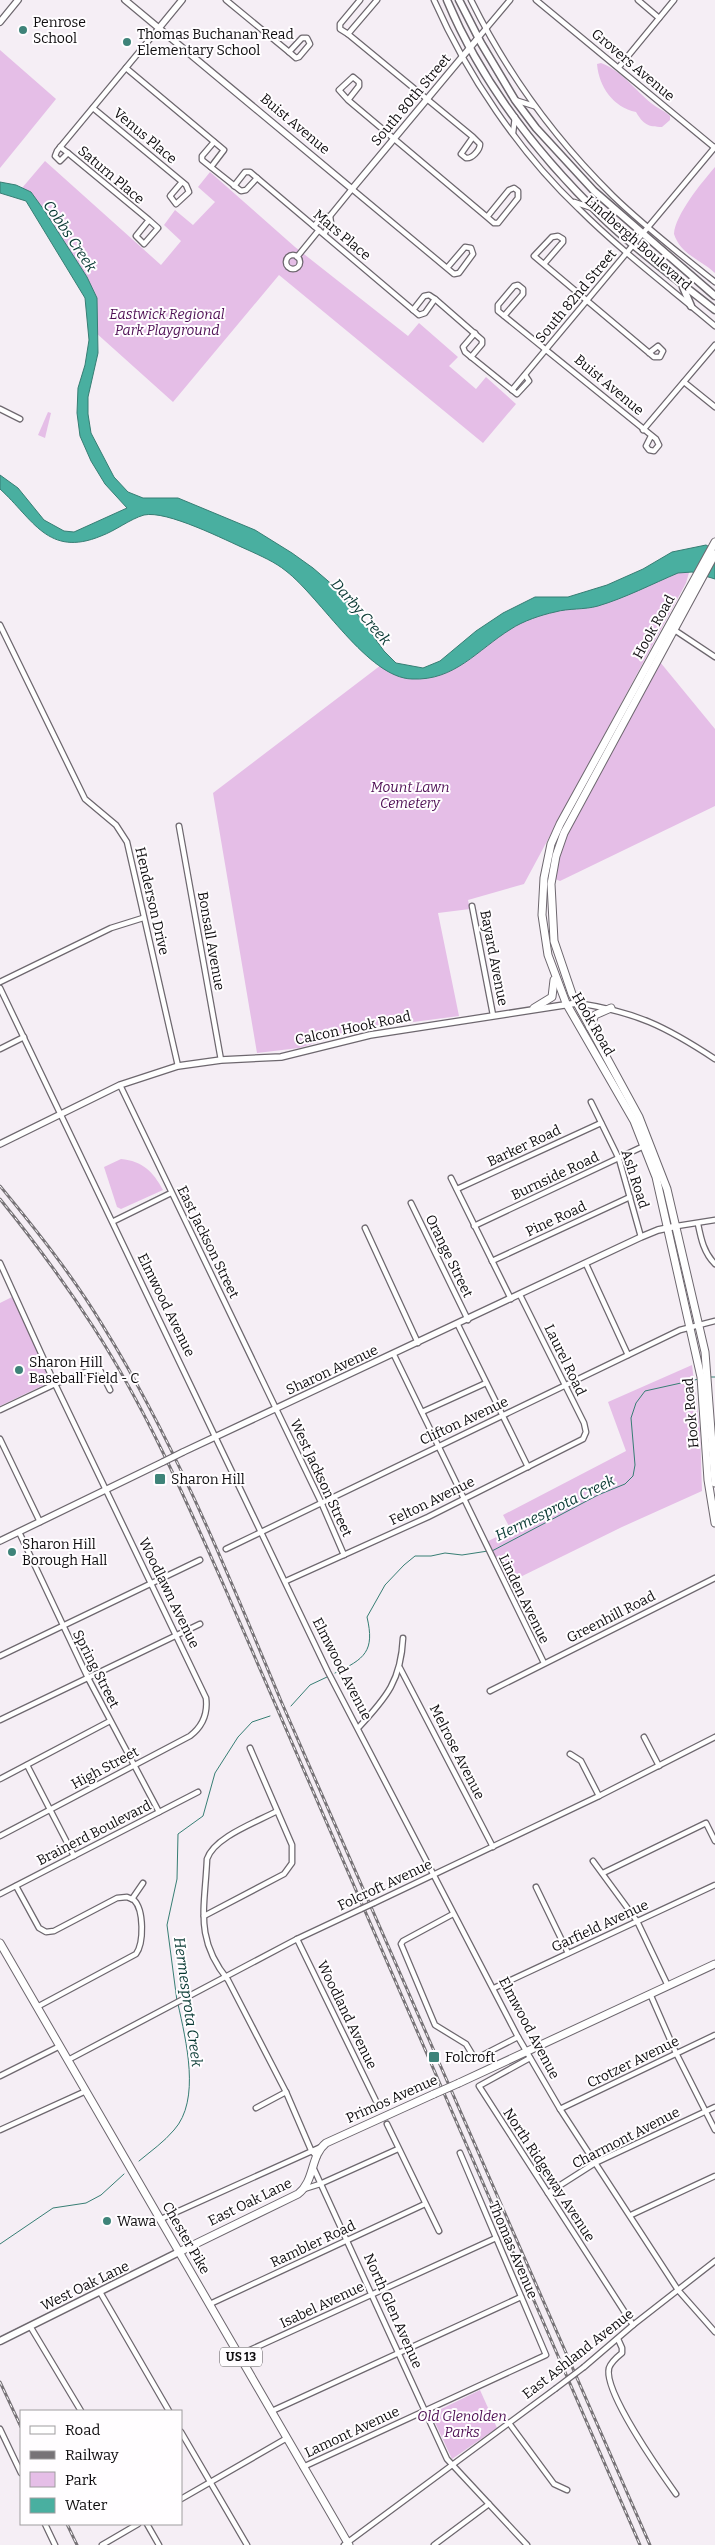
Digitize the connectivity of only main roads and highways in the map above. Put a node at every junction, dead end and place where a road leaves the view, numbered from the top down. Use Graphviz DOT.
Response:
graph roads {
  1 [pos="447,0"];
  2 [pos="459,0"];
  3 [pos="678,280"];
  4 [pos="715,296"];
  5 [pos="691,306"];
  6 [pos="715,310"];
  7 [pos="715,542"];
  8 [pos="715,554"];
  9 [pos="707,562"];
  10 [pos="672,628"];
  11 [pos="552,968"];
  12 [pos="534,1008"];
  13 [pos="611,1008"];
  14 [pos="590,1028"];
  15 [pos="705,1378"];
  16 [pos="713,1429"];
  17 [pos="715,1483"];
  18 [pos="715,1523"];
  19 [pos="0,1943"];
  20 [pos="715,1964"];
  21 [pos="321,2147"];
  22 [pos="179,2252"];
  23 [pos="0,2341"];
  24 [pos="347,2544"];
  1 -- 3 [label="main road, Lindbergh Boulevard"];
  2 -- 4 [label="main road, Lindbergh Boulevard"];
  3 -- 5 [label="main road"];
  3 -- 6 [label="main road, Lindbergh Boulevard"];
  7 -- 9 [label="main road"];
  8 -- 9 [label="main road"];
  9 -- 10 [label="main road, Hook Road"];
  10 -- 11 [label="main road, Hook Road"];
  10 -- 14 [label="main road, Hook Road"];
  11 -- 12 [label="main road"];
  11 -- 15 [label="main road, Hook Road"];
  13 -- 14 [label="main road"];
  14 -- 15 [label="main road, Hook Road"];
  15 -- 16 [label="main road, Hook Road"];
  15 -- 18 [label="main road, Hook Road"];
  16 -- 17 [label="main road, Hook Road"];
  19 -- 22 [label="main road, Chester Pike / US 13"];
  20 -- 21 [label="main road, Primos Avenue, bridge"];
  21 -- 22 [label="main road, East Oak Lane"];
  22 -- 23 [label="main road, West Oak Lane"];
  22 -- 24 [label="main road, Chester Pike / US 13"];
}
